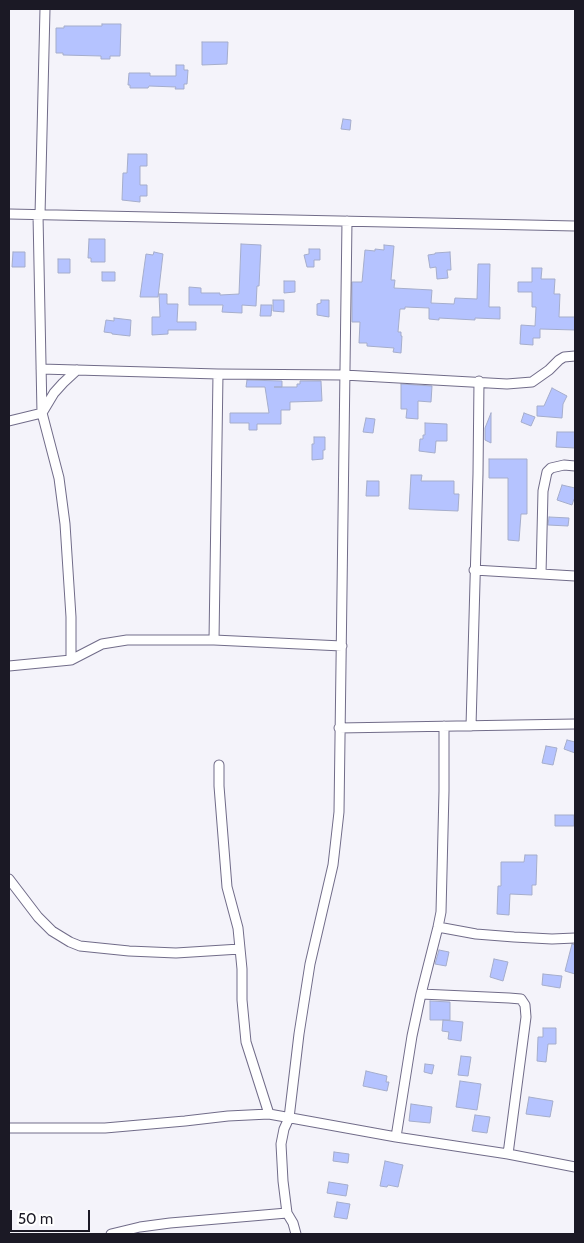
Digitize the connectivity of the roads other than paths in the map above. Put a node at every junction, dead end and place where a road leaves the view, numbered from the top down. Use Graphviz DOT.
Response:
graph roads {
  1 [pos="45,9"];
  2 [pos="9,214"];
  3 [pos="39,215"];
  4 [pos="347,221"];
  5 [pos="575,226"];
  6 [pos="575,356"];
  7 [pos="41,369"];
  8 [pos="76,370"];
  9 [pos="218,374"];
  10 [pos="344,375"];
  11 [pos="479,382"];
  12 [pos="42,413"];
  13 [pos="9,421"];
  14 [pos="575,466"];
  15 [pos="474,570"];
  16 [pos="541,574"];
  17 [pos="575,576"];
  18 [pos="214,640"];
  19 [pos="342,646"];
  20 [pos="71,660"];
  21 [pos="9,666"];
  22 [pos="575,724"];
  23 [pos="444,726"];
  24 [pos="470,726"];
  25 [pos="340,728"];
  26 [pos="220,765"];
  27 [pos="9,879"];
  28 [pos="438,927"];
  29 [pos="575,938"];
  30 [pos="240,949"];
  31 [pos="421,994"];
  32 [pos="269,1114"];
  33 [pos="289,1118"];
  34 [pos="9,1128"];
  35 [pos="396,1137"];
  36 [pos="508,1154"];
  37 [pos="575,1167"];
  38 [pos="287,1213"];
  39 [pos="111,1234"];
  40 [pos="296,1234"];
  1 -- 3 [label="street"];
  2 -- 3 [label="street"];
  3 -- 4 [label="street"];
  3 -- 7 [label="street"];
  4 -- 5 [label="street"];
  4 -- 10 [label="street"];
  6 -- 11 [label="street"];
  7 -- 8 [label="street"];
  7 -- 12 [label="street"];
  8 -- 9 [label="street"];
  8 -- 12 [label="street"];
  9 -- 10 [label="street"];
  9 -- 18 [label="street"];
  10 -- 11 [label="street"];
  10 -- 19 [label="street"];
  11 -- 15 [label="street"];
  12 -- 13 [label="street"];
  12 -- 20 [label="street"];
  14 -- 16 [label="street"];
  15 -- 16 [label="street"];
  15 -- 24 [label="street"];
  16 -- 17 [label="street"];
  18 -- 19 [label="street"];
  18 -- 20 [label="street"];
  19 -- 25 [label="street"];
  20 -- 21 [label="street"];
  22 -- 24 [label="street"];
  23 -- 24 [label="street"];
  23 -- 25 [label="street"];
  23 -- 28 [label="street"];
  25 -- 33 [label="street"];
  26 -- 30 [label="street"];
  27 -- 30 [label="street"];
  28 -- 29 [label="street"];
  28 -- 31 [label="street"];
  30 -- 32 [label="street"];
  31 -- 35 [label="street"];
  31 -- 36 [label="street"];
  32 -- 33 [label="street"];
  32 -- 34 [label="street"];
  33 -- 35 [label="street"];
  33 -- 38 [label="street"];
  35 -- 36 [label="street"];
  36 -- 37 [label="street"];
  38 -- 39 [label="street"];
  38 -- 40 [label="street"];
}
